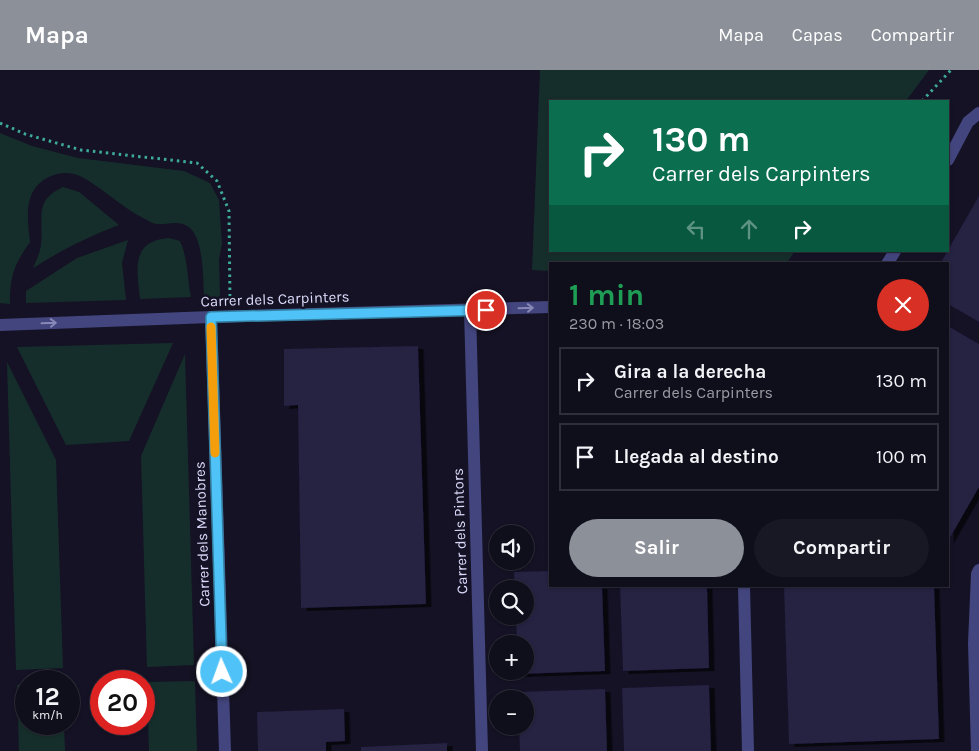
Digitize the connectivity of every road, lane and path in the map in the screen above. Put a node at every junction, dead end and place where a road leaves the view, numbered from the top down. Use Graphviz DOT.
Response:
graph roads {
  1 [pos="951,70"];
  2 [pos="923,100"];
  3 [pos="979,113"];
  4 [pos="0,123"];
  5 [pos="949,158"];
  6 [pos="549,307"];
  7 [pos="470,310"];
  8 [pos="230,316"];
  9 [pos="211,317"];
  10 [pos="0,325"];
  11 [pos="979,570"];
  12 [pos="744,587"];
  13 [pos="225,751"];
  14 [pos="482,751"];
  15 [pos="748,751"];
  16 [pos="977,751"];
  1 -- 2 [label="path"];
  3 -- 5 [label="lane"];
  4 -- 8 [label="path"];
  7 -- 6 [label="lane, Carrer dels Carpinters, one-way"];
  7 -- 8 [label="lane, Carrer dels Carpinters"];
  7 -- 14 [label="lane, Carrer dels Pintors"];
  8 -- 9 [label="lane, Carrer dels Carpinters"];
  10 -- 9 [label="lane, Carrer dels Carpinters, one-way"];
  9 -- 13 [label="lane, Carrer dels Manobres"];
  11 -- 16 [label="lane"];
  12 -- 15 [label="lane"];
}
